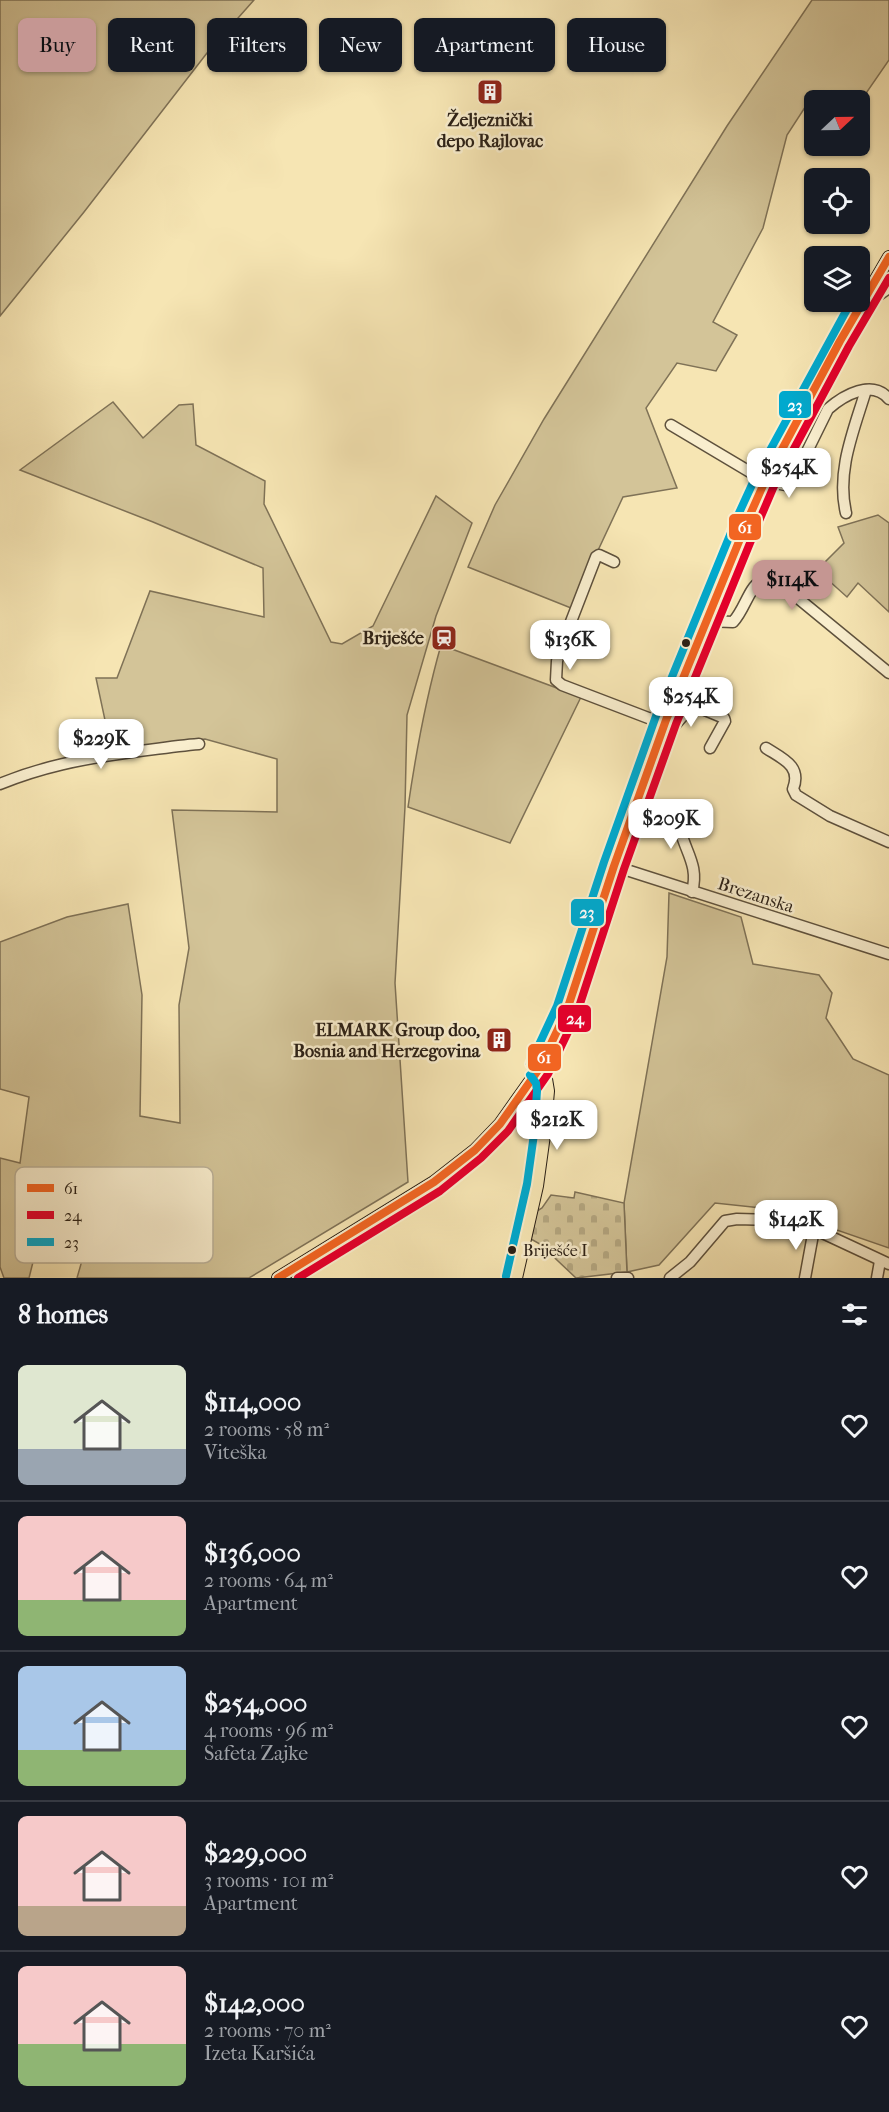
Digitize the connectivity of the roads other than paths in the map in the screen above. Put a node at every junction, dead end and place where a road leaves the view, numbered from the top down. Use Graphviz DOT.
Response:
graph roads {
  1 [pos="889,257"];
  2 [pos="870,288"];
  3 [pos="889,288"];
  4 [pos="870,293"];
  5 [pos="857,312"];
  6 [pos="866,390"];
  7 [pos="889,399"];
  8 [pos="671,425"];
  9 [pos="765,481"];
  10 [pos="846,513"];
  11 [pos="614,562"];
  12 [pos="706,621"];
  13 [pos="889,673"];
  14 [pos="664,724"];
  15 [pos="199,744"];
  16 [pos="657,744"];
  17 [pos="710,748"];
  18 [pos="766,748"];
  19 [pos="0,784"];
  20 [pos="679,812"];
  21 [pos="889,842"];
  22 [pos="614,866"];
  23 [pos="692,892"];
  24 [pos="889,954"];
  25 [pos="539,1069"];
  26 [pos="814,1228"];
  27 [pos="885,1263"];
  28 [pos="278,1278"];
  29 [pos="516,1278"];
  30 [pos="617,1278"];
  31 [pos="628,1278"];
  32 [pos="670,1278"];
  33 [pos="805,1278"];
  34 [pos="877,1278"];
  1 -- 2 [label="main road"];
  3 -- 4 [label="street"];
  5 -- 9 [label="main road"];
  6 -- 7 [label="street"];
  6 -- 9 [label="street"];
  6 -- 10 [label="street"];
  8 -- 9 [label="street"];
  9 -- 12 [label="main road"];
  11 -- 14 [label="street"];
  12 -- 13 [label="street"];
  12 -- 14 [label="main road"];
  14 -- 16 [label="main road"];
  15 -- 19 [label="street"];
  16 -- 17 [label="street"];
  16 -- 22 [label="main road"];
  18 -- 21 [label="street"];
  20 -- 23 [label="street"];
  22 -- 23 [label="street, Brezanska"];
  22 -- 25 [label="main road"];
  23 -- 24 [label="street, Brezanska"];
  25 -- 28 [label="main road"];
  25 -- 29 [label="main road"];
  26 -- 27 [label="street"];
  26 -- 32 [label="street"];
  26 -- 33 [label="street"];
  27 -- 34 [label="street"];
  30 -- 31 [label="street"];
}
